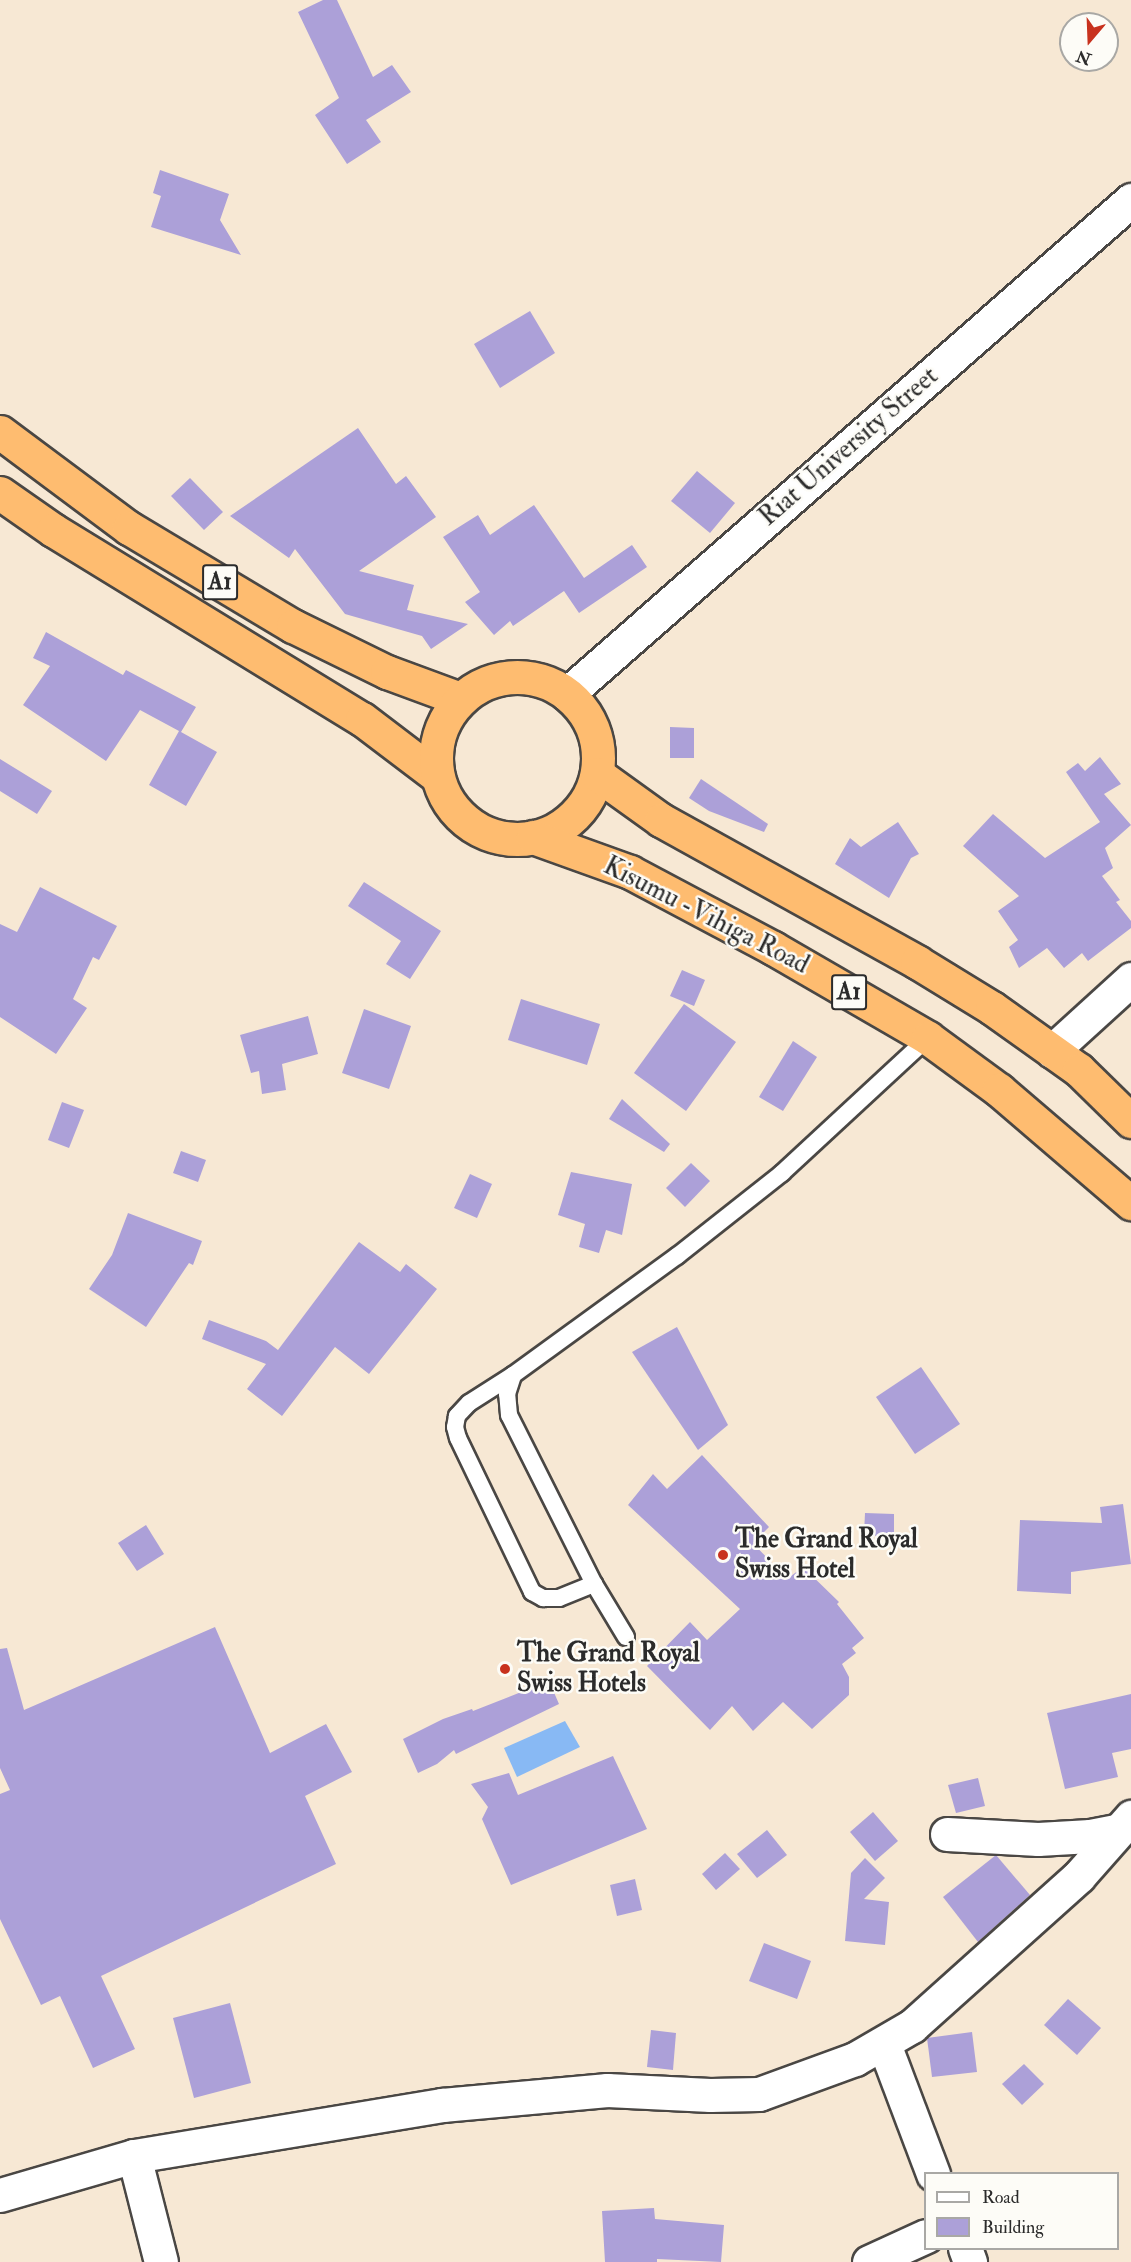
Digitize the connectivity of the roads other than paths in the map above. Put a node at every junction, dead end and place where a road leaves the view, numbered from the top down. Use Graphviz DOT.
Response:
graph roads {
  1 [pos="1131,200"];
  2 [pos="0,432"];
  3 [pos="0,492"];
  4 [pos="567,694"];
  5 [pos="460,699"];
  6 [pos="597,774"];
  7 [pos="437,776"];
  8 [pos="533,837"];
  9 [pos="1131,980"];
  10 [pos="928,1038"];
  11 [pos="1052,1051"];
  12 [pos="1131,1121"];
  13 [pos="1131,1203"];
  14 [pos="513,1375"];
  15 [pos="594,1584"];
  16 [pos="626,1636"];
  17 [pos="1123,1824"];
  18 [pos="947,1834"];
  19 [pos="884,2044"];
  20 [pos="134,2156"];
  21 [pos="932,2172"];
  22 [pos="0,2195"];
  23 [pos="924,2237"];
  24 [pos="161,2262"];
  25 [pos="869,2262"];
  1 -- 4 [label="street, Riat University Street"];
  2 -- 5 [label="highway, A1"];
  3 -- 7 [label="highway, A1"];
  4 -- 5 [label="highway, A1"];
  4 -- 6 [label="highway, A1"];
  5 -- 7 [label="highway, A1"];
  6 -- 8 [label="highway, A1"];
  6 -- 11 [label="highway, A1"];
  7 -- 8 [label="highway, A1"];
  8 -- 10 [label="highway, Kisumu -Vihiga Road / A1"];
  9 -- 11 [label="street"];
  10 -- 13 [label="highway, Kisumu -Vihiga Road / A1"];
  10 -- 14 [label="lane"];
  11 -- 12 [label="highway, A1"];
  14 -- 15 [label="lane"];
  14 -- 15 [label="lane"];
  15 -- 16 [label="lane"];
  17 -- 18 [label="street"];
  17 -- 19 [label="street"];
  19 -- 20 [label="street"];
  19 -- 21 [label="street"];
  20 -- 22 [label="street"];
  20 -- 24 [label="street"];
  23 -- 25 [label="street"];
}
